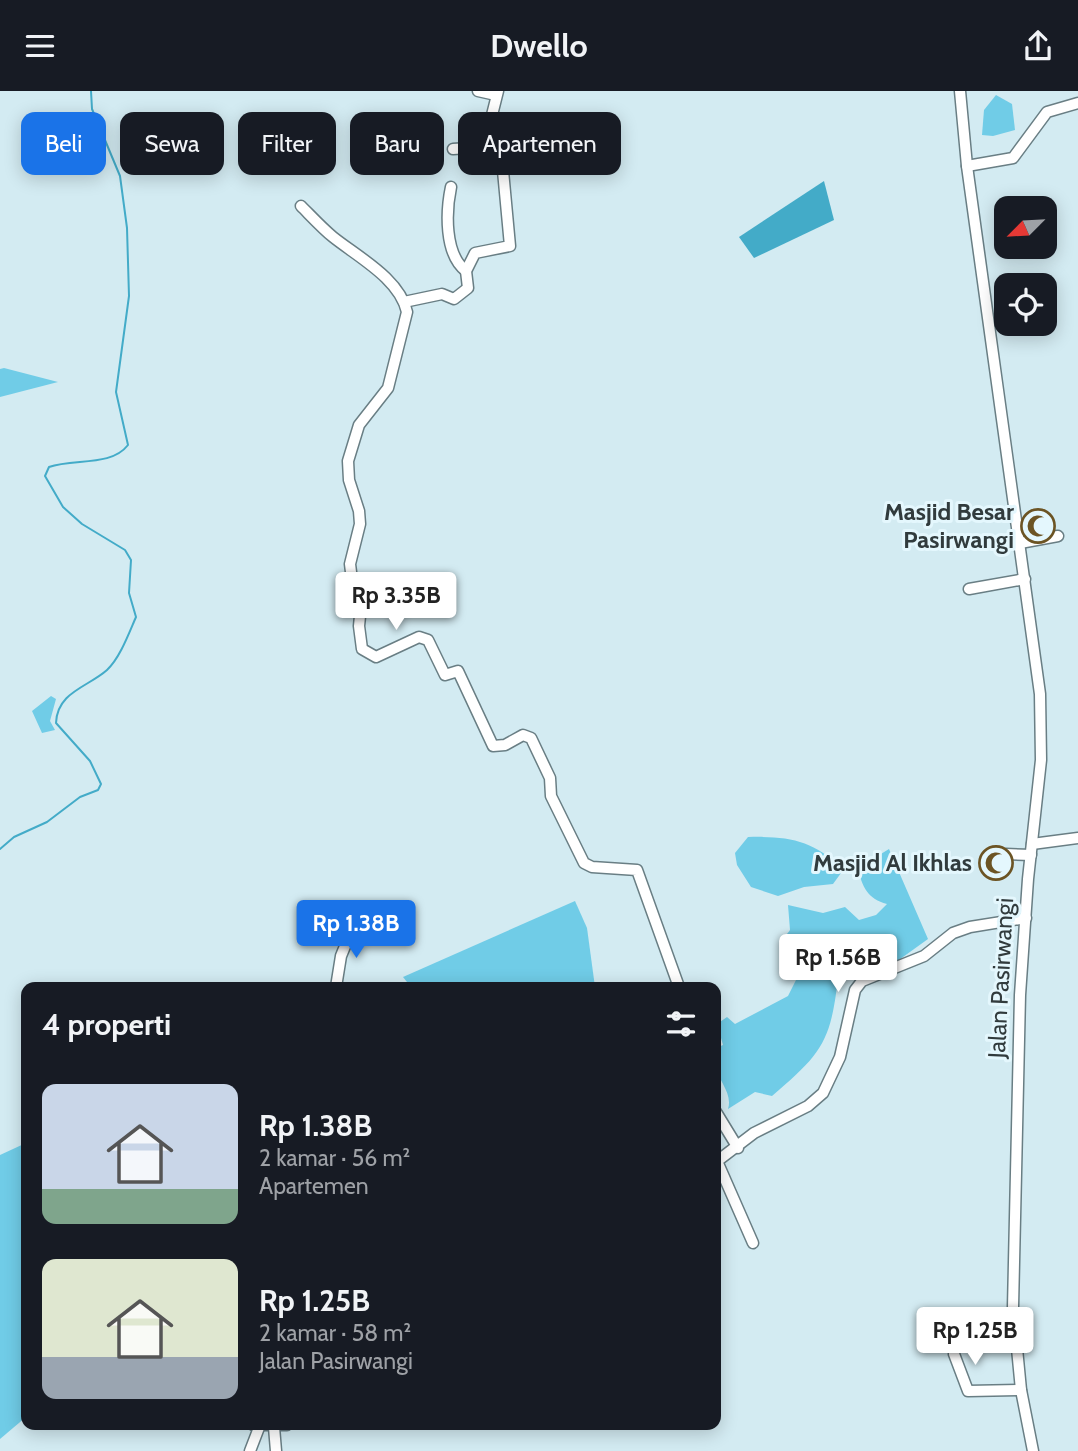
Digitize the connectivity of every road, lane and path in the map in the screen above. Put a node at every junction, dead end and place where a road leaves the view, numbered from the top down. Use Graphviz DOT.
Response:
graph roads {
  1 [pos="478,91"];
  2 [pos="960,91"];
  3 [pos="497,93"];
  4 [pos="1078,103"];
  5 [pos="493,112"];
  6 [pos="453,149"];
  7 [pos="458,149"];
  8 [pos="967,166"];
  9 [pos="502,175"];
  10 [pos="451,187"];
  11 [pos="300,206"];
  12 [pos="466,271"];
  13 [pos="404,302"];
  14 [pos="1058,537"];
  15 [pos="1020,543"];
  16 [pos="1026,579"];
  17 [pos="969,589"];
  18 [pos="1078,838"];
  19 [pos="1032,844"];
  20 [pos="1006,854"];
  21 [pos="1031,855"];
  22 [pos="1026,918"];
  23 [pos="352,929"];
  24 [pos="337,982"];
  25 [pos="677,982"];
  26 [pos="721,1120"];
  27 [pos="738,1148"];
  28 [pos="721,1159"];
  29 [pos="721,1173"];
  30 [pos="753,1243"];
  31 [pos="959,1315"];
  32 [pos="1021,1390"];
  33 [pos="258,1430"];
  34 [pos="274,1430"];
  35 [pos="250,1451"];
  36 [pos="276,1451"];
  37 [pos="1033,1451"];
  1 -- 3 [label="street"];
  2 -- 8 [label="street, Jalan Pasirwangi"];
  3 -- 5 [label="street"];
  4 -- 8 [label="street"];
  6 -- 7 [label="street"];
  8 -- 15 [label="street, Jalan Pasirwangi"];
  9 -- 12 [label="street"];
  10 -- 12 [label="street"];
  11 -- 13 [label="street"];
  12 -- 13 [label="street"];
  13 -- 25 [label="street"];
  14 -- 15 [label="street"];
  15 -- 16 [label="street, Jalan Pasirwangi"];
  16 -- 17 [label="street"];
  16 -- 19 [label="street, Jalan Pasirwangi"];
  18 -- 19 [label="street"];
  19 -- 21 [label="street, Jalan Pasirwangi"];
  20 -- 21 [label="street"];
  21 -- 22 [label="street, Jalan Pasirwangi"];
  22 -- 27 [label="street"];
  22 -- 32 [label="street, Jalan Pasirwangi"];
  23 -- 24 [label="street"];
  26 -- 27 [label="street"];
  27 -- 28 [label="street"];
  29 -- 30 [label="street"];
  31 -- 32 [label="street"];
  32 -- 37 [label="street, Jalan Pasirwangi"];
  33 -- 35 [label="street"];
  34 -- 36 [label="street"];
}
